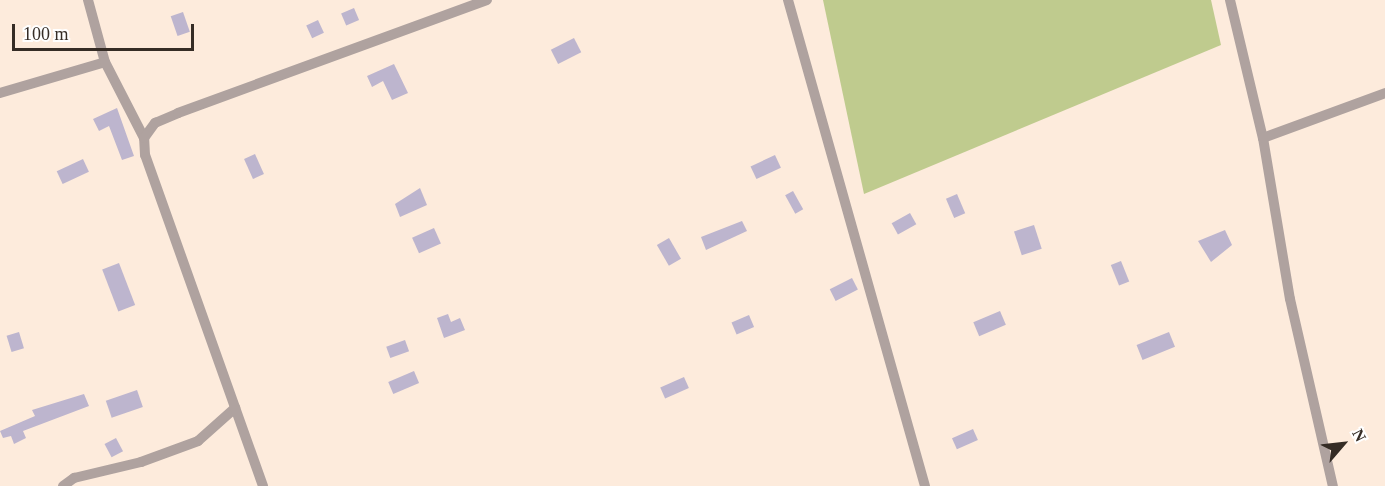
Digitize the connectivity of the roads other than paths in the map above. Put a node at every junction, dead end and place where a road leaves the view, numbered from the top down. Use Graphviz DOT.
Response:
graph roads {
  1 [pos="88,0"];
  2 [pos="487,0"];
  3 [pos="788,0"];
  4 [pos="1230,0"];
  5 [pos="105,62"];
  6 [pos="0,93"];
  7 [pos="1385,93"];
  8 [pos="144,138"];
  9 [pos="1263,138"];
  10 [pos="235,408"];
  11 [pos="63,486"];
  12 [pos="262,486"];
  13 [pos="925,486"];
  14 [pos="1333,486"];
  1 -- 5 [label="street"];
  2 -- 8 [label="street"];
  3 -- 13 [label="street"];
  4 -- 9 [label="street"];
  5 -- 6 [label="street"];
  5 -- 8 [label="street"];
  7 -- 9 [label="street"];
  8 -- 10 [label="street"];
  9 -- 14 [label="street"];
  10 -- 11 [label="street"];
  10 -- 12 [label="street"];
}
